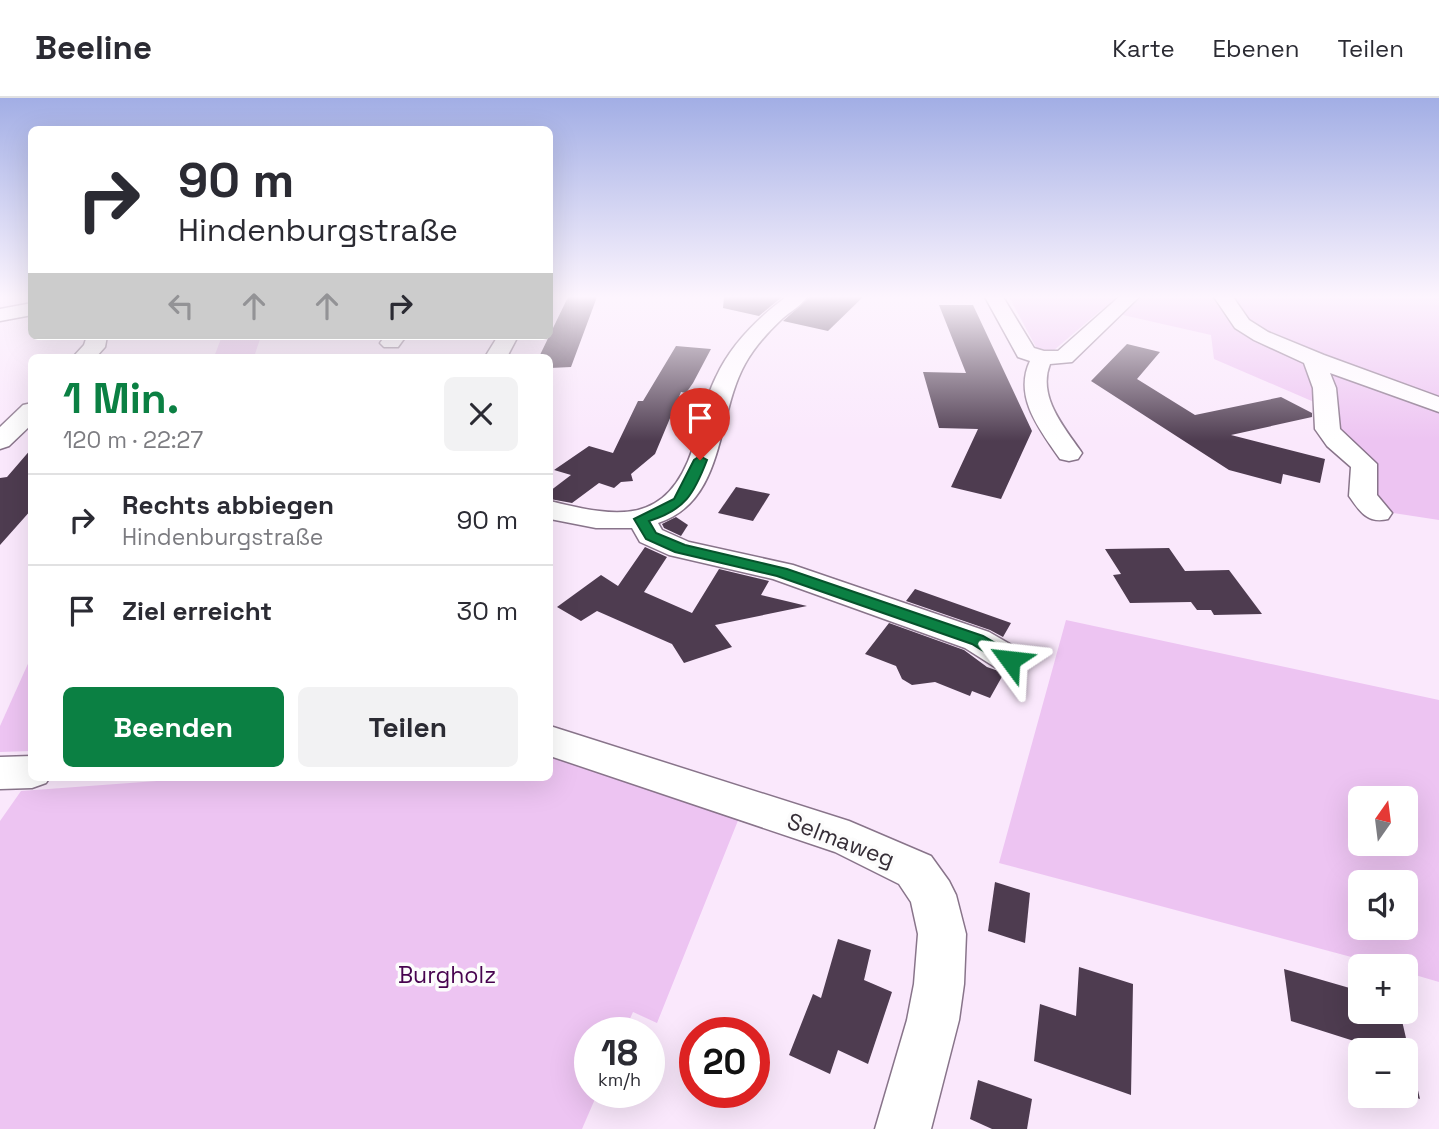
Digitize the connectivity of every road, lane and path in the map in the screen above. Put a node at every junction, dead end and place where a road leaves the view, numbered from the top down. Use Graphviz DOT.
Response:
graph roads {
  1 [pos="748,345"];
  2 [pos="1020,345"];
  3 [pos="1078,345"];
  4 [pos="1282,345"];
  5 [pos="1042,358"];
  6 [pos="1316,360"];
  7 [pos="1439,405"];
  8 [pos="28,414"];
  9 [pos="0,441"];
  10 [pos="1069,453"];
  11 [pos="553,511"];
  12 [pos="1378,513"];
  13 [pos="641,519"];
  14 [pos="1010,660"];
  15 [pos="553,742"];
  16 [pos="28,772"];
  17 [pos="0,773"];
  18 [pos="903,1129"];
  1 -- 13 [label="street"];
  2 -- 5 [label="street"];
  3 -- 5 [label="street"];
  4 -- 6 [label="street"];
  5 -- 10 [label="street"];
  6 -- 7 [label="street"];
  6 -- 12 [label="street"];
  8 -- 9 [label="street"];
  11 -- 13 [label="street"];
  13 -- 14 [label="street"];
  15 -- 18 [label="street, Selmaweg"];
  16 -- 17 [label="street"];
}
